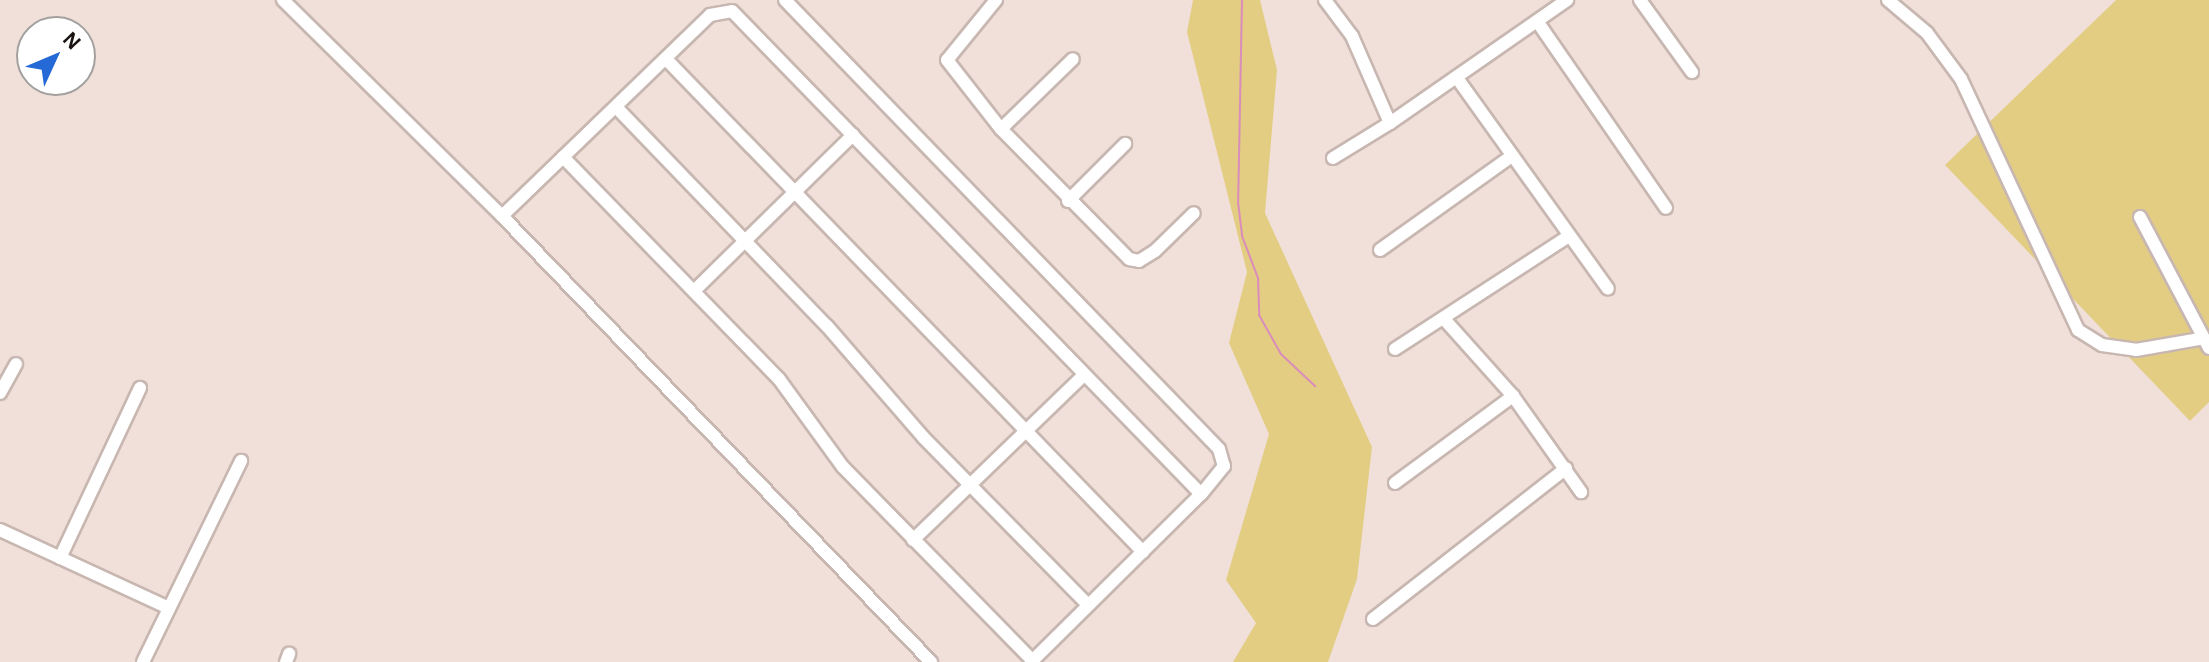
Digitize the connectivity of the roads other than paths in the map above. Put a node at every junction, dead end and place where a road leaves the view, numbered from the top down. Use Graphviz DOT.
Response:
graph roads {
  1 [pos="283,0"];
  2 [pos="785,0"];
  3 [pos="996,0"];
  4 [pos="1325,0"];
  5 [pos="1567,0"];
  6 [pos="1640,0"];
  7 [pos="1888,0"];
  8 [pos="1537,21"];
  9 [pos="666,59"];
  10 [pos="1073,59"];
  11 [pos="1692,72"];
  12 [pos="1457,78"];
  13 [pos="616,107"];
  14 [pos="1390,123"];
  15 [pos="1001,129"];
  16 [pos="853,135"];
  17 [pos="1125,144"];
  18 [pos="1512,156"];
  19 [pos="563,157"];
  20 [pos="1333,158"];
  21 [pos="793,192"];
  22 [pos="1068,201"];
  23 [pos="1666,208"];
  24 [pos="1194,213"];
  25 [pos="502,216"];
  26 [pos="2140,217"];
  27 [pos="1569,236"];
  28 [pos="743,240"];
  29 [pos="1380,250"];
  30 [pos="1608,289"];
  31 [pos="694,291"];
  32 [pos="1445,320"];
  33 [pos="2204,343"];
  34 [pos="1395,349"];
  35 [pos="16,364"];
  36 [pos="1084,375"];
  37 [pos="140,388"];
  38 [pos="0,393"];
  39 [pos="1513,396"];
  40 [pos="1027,430"];
  41 [pos="241,461"];
  42 [pos="1566,468"];
  43 [pos="1395,483"];
  44 [pos="970,485"];
  45 [pos="1581,492"];
  46 [pos="1201,494"];
  47 [pos="0,530"];
  48 [pos="913,540"];
  49 [pos="1143,552"];
  50 [pos="60,558"];
  51 [pos="1088,605"];
  52 [pos="169,608"];
  53 [pos="1373,619"];
  54 [pos="143,662"];
  55 [pos="931,662"];
  56 [pos="1032,662"];
  1 -- 25 [label="street"];
  2 -- 46 [label="street"];
  3 -- 15 [label="street"];
  4 -- 14 [label="street"];
  5 -- 8 [label="street"];
  6 -- 11 [label="street"];
  7 -- 33 [label="street"];
  8 -- 12 [label="street"];
  8 -- 23 [label="street"];
  9 -- 13 [label="street"];
  9 -- 16 [label="street"];
  9 -- 21 [label="street"];
  10 -- 15 [label="street"];
  12 -- 14 [label="street"];
  12 -- 18 [label="street"];
  13 -- 19 [label="street"];
  13 -- 28 [label="street"];
  14 -- 20 [label="street"];
  15 -- 22 [label="street"];
  16 -- 21 [label="street"];
  16 -- 36 [label="street"];
  17 -- 22 [label="street"];
  18 -- 27 [label="street"];
  18 -- 29 [label="street"];
  19 -- 25 [label="street"];
  19 -- 31 [label="street"];
  21 -- 28 [label="street"];
  21 -- 40 [label="street"];
  22 -- 24 [label="street"];
  25 -- 55 [label="street"];
  26 -- 33 [label="street"];
  27 -- 30 [label="street"];
  27 -- 32 [label="street"];
  28 -- 31 [label="street"];
  28 -- 44 [label="street"];
  31 -- 48 [label="street"];
  32 -- 34 [label="street"];
  32 -- 39 [label="street"];
  35 -- 38 [label="street"];
  36 -- 40 [label="street"];
  36 -- 46 [label="street"];
  37 -- 50 [label="street"];
  39 -- 42 [label="street"];
  39 -- 43 [label="street"];
  40 -- 44 [label="street"];
  40 -- 49 [label="street"];
  41 -- 52 [label="street"];
  42 -- 45 [label="street"];
  42 -- 53 [label="street"];
  44 -- 48 [label="street"];
  44 -- 51 [label="street"];
  46 -- 49 [label="street"];
  47 -- 50 [label="street"];
  48 -- 56 [label="street"];
  49 -- 51 [label="street"];
  50 -- 52 [label="street"];
  51 -- 56 [label="street"];
  52 -- 54 [label="street"];
}
